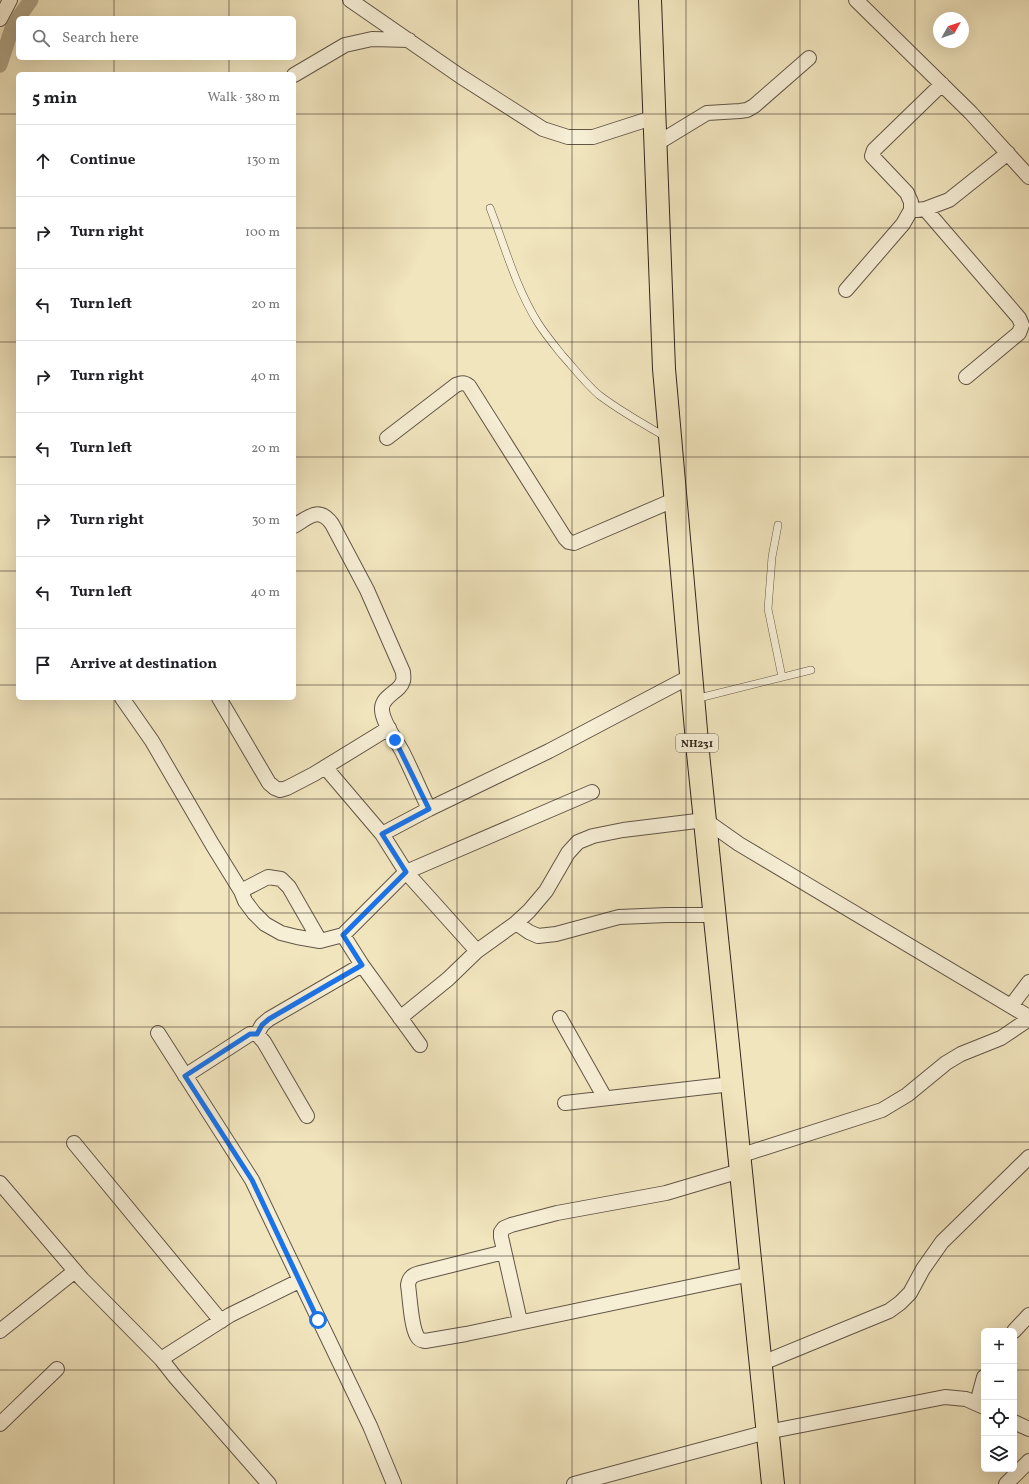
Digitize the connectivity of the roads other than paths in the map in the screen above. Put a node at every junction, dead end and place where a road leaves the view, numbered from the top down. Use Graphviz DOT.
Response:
graph roads {
  1 [pos="10,0"];
  2 [pos="350,0"];
  3 [pos="650,0"];
  4 [pos="856,0"];
  5 [pos="0,19"];
  6 [pos="409,40"];
  7 [pos="809,58"];
  8 [pos="296,73"];
  9 [pos="942,84"];
  10 [pos="655,117"];
  11 [pos="656,144"];
  12 [pos="1008,153"];
  13 [pos="1029,177"];
  14 [pos="490,208"];
  15 [pos="925,209"];
  16 [pos="911,210"];
  17 [pos="846,290"];
  18 [pos="966,377"];
  19 [pos="387,438"];
  20 [pos="670,439"];
  21 [pos="676,498"];
  22 [pos="296,525"];
  23 [pos="778,526"];
  24 [pos="810,670"];
  25 [pos="691,676"];
  26 [pos="782,677"];
  27 [pos="123,700"];
  28 [pos="220,700"];
  29 [pos="693,700"];
  30 [pos="389,728"];
  31 [pos="325,767"];
  32 [pos="592,792"];
  33 [pos="429,809"];
  34 [pos="705,820"];
  35 [pos="382,834"];
  36 [pos="406,872"];
  37 [pos="241,890"];
  38 [pos="714,915"];
  39 [pos="516,923"];
  40 [pos="343,935"];
  41 [pos="320,941"];
  42 [pos="477,951"];
  43 [pos="362,965"];
  44 [pos="1029,982"];
  45 [pos="1011,1006"];
  46 [pos="400,1018"];
  47 [pos="560,1018"];
  48 [pos="1029,1018"];
  49 [pos="158,1033"];
  50 [pos="257,1034"];
  51 [pos="420,1045"];
  52 [pos="185,1076"];
  53 [pos="732,1084"];
  54 [pos="605,1098"];
  55 [pos="565,1103"];
  56 [pos="307,1116"];
  57 [pos="74,1143"];
  58 [pos="1029,1157"];
  59 [pos="740,1164"];
  60 [pos="0,1183"];
  61 [pos="504,1252"];
  62 [pos="75,1271"];
  63 [pos="751,1274"];
  64 [pos="299,1281"];
  65 [pos="1029,1315"];
  66 [pos="221,1321"];
  67 [pos="520,1322"];
  68 [pos="1017,1328"];
  69 [pos="0,1331"];
  70 [pos="161,1359"];
  71 [pos="760,1364"];
  72 [pos="58,1369"];
  73 [pos="980,1405"];
  74 [pos="1017,1423"];
  75 [pos="0,1424"];
  76 [pos="1029,1429"];
  77 [pos="767,1432"];
  78 [pos="1029,1461"];
  79 [pos="268,1484"];
  80 [pos="394,1484"];
  81 [pos="578,1484"];
  82 [pos="773,1484"];
  83 [pos="1006,1484"];
  1 -- 5 [label="street"];
  2 -- 6 [label="street"];
  3 -- 10 [label="highway, NH231"];
  4 -- 9 [label="street"];
  6 -- 8 [label="street"];
  6 -- 10 [label="street"];
  7 -- 11 [label="street"];
  9 -- 12 [label="street"];
  9 -- 16 [label="street"];
  10 -- 11 [label="highway, NH231"];
  11 -- 20 [label="highway, NH231"];
  12 -- 13 [label="street"];
  12 -- 15 [label="street"];
  14 -- 20 [label="lane"];
  15 -- 16 [label="street"];
  15 -- 18 [label="street"];
  16 -- 17 [label="street"];
  19 -- 21 [label="street"];
  20 -- 21 [label="highway, NH231"];
  21 -- 25 [label="highway, NH231"];
  22 -- 30 [label="street"];
  23 -- 26 [label="lane"];
  24 -- 26 [label="lane"];
  25 -- 29 [label="highway, NH231"];
  25 -- 33 [label="street"];
  26 -- 29 [label="lane"];
  27 -- 37 [label="street"];
  28 -- 31 [label="street"];
  29 -- 34 [label="highway, NH231"];
  30 -- 31 [label="street"];
  30 -- 33 [label="street"];
  31 -- 35 [label="street"];
  32 -- 36 [label="street"];
  33 -- 35 [label="street"];
  34 -- 38 [label="highway, NH231"];
  34 -- 39 [label="street"];
  34 -- 45 [label="street"];
  35 -- 36 [label="street"];
  36 -- 40 [label="street"];
  36 -- 42 [label="street"];
  37 -- 41 [label="street"];
  37 -- 41 [label="street"];
  38 -- 39 [label="street"];
  38 -- 53 [label="highway, NH231"];
  39 -- 42 [label="street"];
  40 -- 41 [label="street"];
  40 -- 43 [label="street"];
  42 -- 46 [label="street"];
  43 -- 46 [label="street"];
  43 -- 50 [label="street"];
  44 -- 45 [label="street"];
  45 -- 48 [label="street"];
  46 -- 51 [label="street"];
  47 -- 54 [label="street"];
  48 -- 59 [label="street"];
  49 -- 52 [label="street"];
  50 -- 52 [label="street"];
  50 -- 56 [label="street"];
  52 -- 64 [label="street"];
  53 -- 54 [label="street"];
  53 -- 59 [label="highway, NH231"];
  54 -- 55 [label="street"];
  57 -- 66 [label="street"];
  58 -- 71 [label="street"];
  59 -- 61 [label="street"];
  59 -- 63 [label="highway, NH231"];
  60 -- 62 [label="street"];
  61 -- 67 [label="street"];
  61 -- 67 [label="street"];
  62 -- 69 [label="street"];
  62 -- 70 [label="street"];
  63 -- 67 [label="street"];
  63 -- 71 [label="highway, NH231"];
  64 -- 66 [label="street"];
  64 -- 80 [label="street"];
  65 -- 68 [label="street"];
  66 -- 70 [label="street"];
  70 -- 79 [label="street"];
  71 -- 77 [label="highway, NH231"];
  72 -- 75 [label="street"];
  73 -- 77 [label="street"];
  74 -- 76 [label="street"];
  77 -- 81 [label="street"];
  77 -- 82 [label="highway, NH231"];
  78 -- 83 [label="street"];
}
